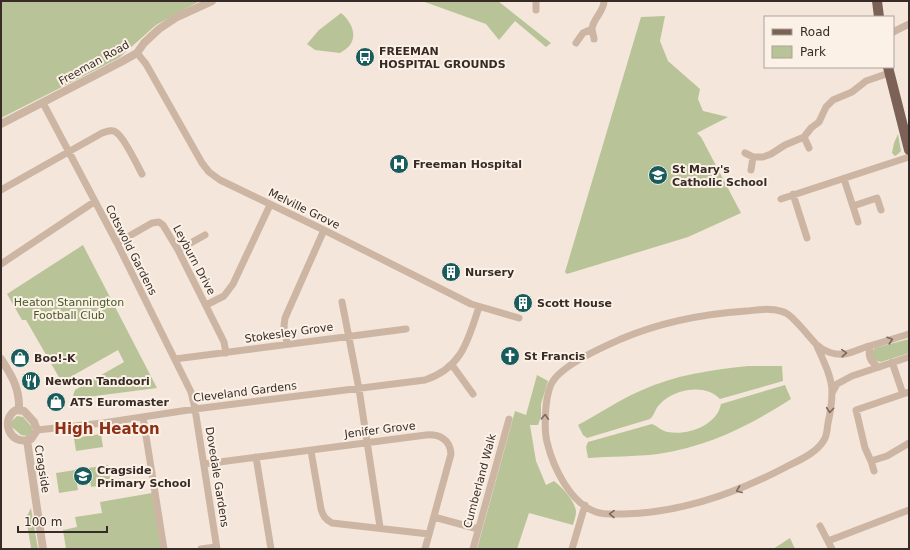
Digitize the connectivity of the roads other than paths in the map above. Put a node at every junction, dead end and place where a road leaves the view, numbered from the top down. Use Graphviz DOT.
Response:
graph roads {
  1 [pos="212,1"];
  2 [pos="604,1"];
  3 [pos="877,1"];
  4 [pos="879,16"];
  5 [pos="909,24"];
  6 [pos="592,29"];
  7 [pos="894,32"];
  8 [pos="594,39"];
  9 [pos="576,43"];
  10 [pos="137,53"];
  11 [pos="888,70"];
  12 [pos="43,102"];
  13 [pos="1,124"];
  14 [pos="804,137"];
  15 [pos="908,144"];
  16 [pos="809,148"];
  17 [pos="69,152"];
  18 [pos="745,153"];
  19 [pos="753,157"];
  20 [pos="909,157"];
  21 [pos="752,170"];
  22 [pos="142,174"];
  23 [pos="844,179"];
  24 [pos="1,190"];
  25 [pos="793,194"];
  26 [pos="781,199"];
  27 [pos="94,202"];
  28 [pos="270,205"];
  29 [pos="853,206"];
  30 [pos="881,210"];
  31 [pos="858,222"];
  32 [pos="324,230"];
  33 [pos="205,235"];
  34 [pos="807,238"];
  35 [pos="117,243"];
  36 [pos="178,250"];
  37 [pos="2,261"];
  38 [pos="342,302"];
  39 [pos="206,305"];
  40 [pos="478,307"];
  41 [pos="519,318"];
  42 [pos="406,329"];
  43 [pos="909,334"];
  44 [pos="349,336"];
  45 [pos="287,344"];
  46 [pos="817,346"];
  47 [pos="871,346"];
  48 [pos="226,353"];
  49 [pos="909,357"];
  50 [pos="1,359"];
  51 [pos="175,359"];
  52 [pos="892,362"];
  53 [pos="452,365"];
  54 [pos="879,367"];
  55 [pos="359,389"];
  56 [pos="906,393"];
  57 [pos="473,394"];
  58 [pos="832,394"];
  59 [pos="195,409"];
  60 [pos="20,410"];
  61 [pos="143,417"];
  62 [pos="509,420"];
  63 [pos="4,426"];
  64 [pos="36,430"];
  65 [pos="27,440"];
  66 [pos="367,442"];
  67 [pos="909,443"];
  68 [pos="311,451"];
  69 [pos="256,457"];
  70 [pos="871,461"];
  71 [pos="204,464"];
  72 [pos="874,471"];
  73 [pos="585,505"];
  74 [pos="909,510"];
  75 [pos="434,517"];
  76 [pos="820,526"];
  77 [pos="380,527"];
  78 [pos="478,529"];
  79 [pos="429,534"];
  80 [pos="828,541"];
  81 [pos="216,548"];
  82 [pos="43,549"];
  83 [pos="164,549"];
  84 [pos="201,549"];
  85 [pos="271,549"];
  86 [pos="425,549"];
  87 [pos="473,549"];
  88 [pos="572,549"];
  89 [pos="832,549"];
  1 -- 10 [label="street, Freeman Road"];
  2 -- 6 [label="street"];
  3 -- 4 [label="main road"];
  5 -- 7 [label="street"];
  6 -- 8 [label="street"];
  6 -- 9 [label="street"];
  10 -- 12 [label="street, Freeman Road"];
  10 -- 28 [label="street, Melville Grove"];
  11 -- 14 [label="street"];
  11 -- 15 [label="main road"];
  12 -- 13 [label="street, Freeman Road"];
  12 -- 17 [label="street, Cotswold Gardens"];
  14 -- 16 [label="street"];
  14 -- 19 [label="street"];
  17 -- 22 [label="street"];
  17 -- 24 [label="street"];
  17 -- 27 [label="street, Cotswold Gardens"];
  18 -- 19 [label="street"];
  19 -- 21 [label="street"];
  20 -- 23 [label="street"];
  23 -- 25 [label="street"];
  23 -- 29 [label="street"];
  25 -- 26 [label="street"];
  25 -- 34 [label="street"];
  27 -- 35 [label="street, Cotswold Gardens"];
  27 -- 37 [label="street"];
  28 -- 32 [label="street, Melville Grove"];
  28 -- 39 [label="street"];
  29 -- 30 [label="street"];
  29 -- 31 [label="street"];
  32 -- 40 [label="street, Melville Grove"];
  32 -- 45 [label="street"];
  33 -- 36 [label="street"];
  35 -- 36 [label="street, Leyburn Drive"];
  35 -- 51 [label="street, Cotswold Gardens"];
  36 -- 39 [label="street, Leyburn Drive"];
  38 -- 44 [label="street"];
  39 -- 48 [label="street, Leyburn Drive"];
  40 -- 41 [label="street, Melville Grove"];
  40 -- 53 [label="street, Cleveland Gardens"];
  42 -- 44 [label="street, Stokesley Grove"];
  47 -- 43 [label="street, one-way"];
  44 -- 45 [label="street, Stokesley Grove"];
  44 -- 55 [label="street"];
  45 -- 48 [label="street, Stokesley Grove"];
  46 -- 47 [label="street, one-way"];
  46 -- 58 [label="street"];
  73 -- 46 [label="street, one-way"];
  47 -- 54 [label="street"];
  48 -- 51 [label="street, Stokesley Grove"];
  49 -- 52 [label="street"];
  50 -- 60 [label="street"];
  51 -- 59 [label="street, Cotswold Gardens"];
  52 -- 54 [label="street"];
  52 -- 56 [label="street"];
  53 -- 55 [label="street, Cleveland Gardens"];
  53 -- 57 [label="street"];
  54 -- 58 [label="street"];
  55 -- 59 [label="street, Cleveland Gardens"];
  55 -- 66 [label="street"];
  56 -- 70 [label="street"];
  58 -- 73 [label="street, one-way"];
  59 -- 61 [label="street, Cleveland Gardens"];
  59 -- 71 [label="street, Dovedale Gardens"];
  60 -- 63 [label="street"];
  60 -- 64 [label="street"];
  61 -- 64 [label="street, Cleveland Gardens"];
  61 -- 83 [label="street"];
  62 -- 78 [label="street, Cumberland Walk"];
  63 -- 65 [label="street"];
  64 -- 65 [label="street"];
  65 -- 82 [label="street, Cragside"];
  66 -- 68 [label="street, Jenifer Grove"];
  66 -- 75 [label="street, Jenifer Grove"];
  66 -- 77 [label="street"];
  67 -- 70 [label="street"];
  68 -- 69 [label="street, Jenifer Grove"];
  68 -- 77 [label="street"];
  69 -- 71 [label="street, Jenifer Grove"];
  69 -- 85 [label="street"];
  70 -- 72 [label="street"];
  71 -- 81 [label="street, Dovedale Gardens"];
  73 -- 88 [label="street"];
  74 -- 80 [label="street"];
  75 -- 78 [label="street"];
  75 -- 79 [label="street, Jenifer Grove"];
  76 -- 80 [label="street"];
  77 -- 79 [label="street"];
  78 -- 87 [label="street, Cumberland Walk"];
  79 -- 86 [label="street, Jenifer Grove"];
  80 -- 89 [label="street"];
  81 -- 84 [label="street"];
}
